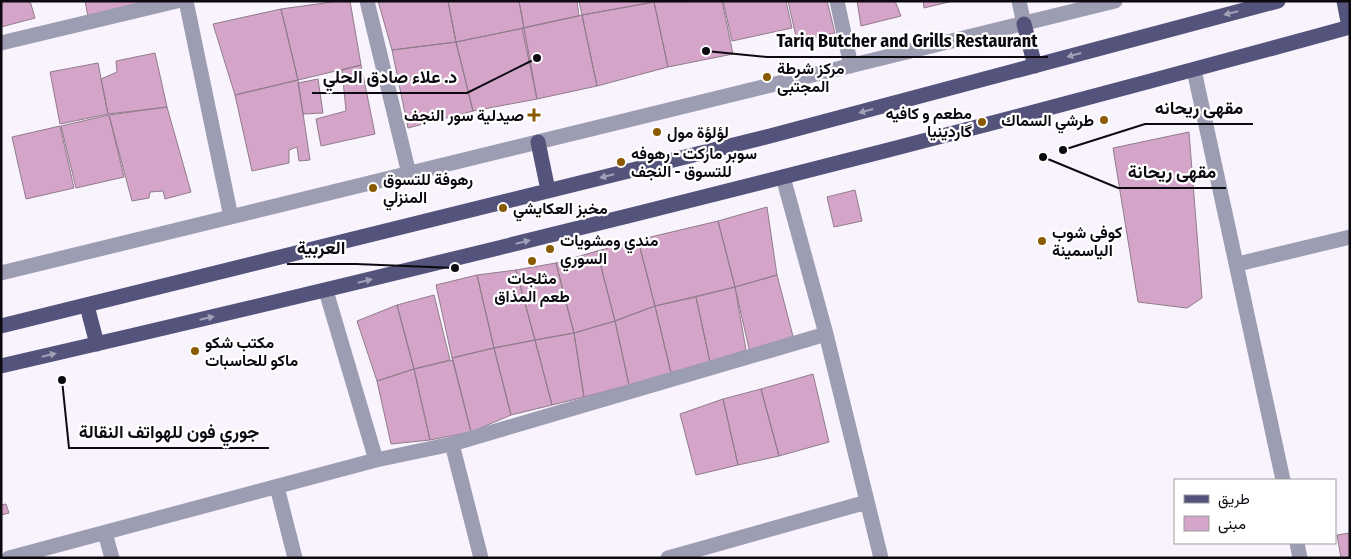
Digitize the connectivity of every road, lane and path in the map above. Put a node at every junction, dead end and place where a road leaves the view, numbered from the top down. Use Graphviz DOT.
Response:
graph roads {
  1 [pos="177,1"];
  2 [pos="186,1"];
  3 [pos="367,1"];
  4 [pos="837,1"];
  5 [pos="1019,1"];
  6 [pos="1115,1"];
  7 [pos="1278,1"];
  8 [pos="1344,1"];
  9 [pos="1024,24"];
  10 [pos="1350,27"];
  11 [pos="1,43"];
  12 [pos="851,66"];
  13 [pos="1035,66"];
  14 [pos="1194,70"];
  15 [pos="538,142"];
  16 [pos="409,174"];
  17 [pos="783,176"];
  18 [pos="548,190"];
  19 [pos="231,217"];
  20 [pos="1350,237"];
  21 [pos="1238,264"];
  22 [pos="1,274"];
  23 [pos="326,291"];
  24 [pos="87,306"];
  25 [pos="1,326"];
  26 [pos="826,334"];
  27 [pos="97,344"];
  28 [pos="1,366"];
  29 [pos="452,444"];
  30 [pos="376,460"];
  31 [pos="1283,479"];
  32 [pos="277,487"];
  33 [pos="867,502"];
  34 [pos="106,533"];
  35 [pos="1296,544"];
  36 [pos="9,558"];
  37 [pos="112,558"];
  38 [pos="296,558"];
  39 [pos="481,558"];
  40 [pos="668,558"];
  41 [pos="881,558"];
  42 [pos="1300,558"];
  1 -- 11 [label="street"];
  2 -- 19 [label="street"];
  3 -- 16 [label="street"];
  4 -- 12 [label="street"];
  5 -- 9 [label="street"];
  6 -- 9 [label="street"];
  7 -- 13 [label="main road, one-way"];
  8 -- 10 [label="main road"];
  9 -- 12 [label="street"];
  9 -- 13 [label="main road"];
  10 -- 14 [label="main road"];
  12 -- 15 [label="street"];
  13 -- 18 [label="main road, one-way"];
  14 -- 17 [label="main road"];
  14 -- 21 [label="street"];
  15 -- 16 [label="street"];
  15 -- 18 [label="main road"];
  16 -- 19 [label="street"];
  23 -- 17 [label="main road, one-way"];
  17 -- 26 [label="street"];
  18 -- 24 [label="main road"];
  19 -- 22 [label="street"];
  20 -- 21 [label="street"];
  21 -- 31 [label="street"];
  27 -- 23 [label="main road, one-way"];
  23 -- 30 [label="street"];
  24 -- 25 [label="main road"];
  24 -- 27 [label="main road"];
  26 -- 29 [label="street"];
  26 -- 33 [label="street"];
  28 -- 27 [label="main road, one-way"];
  29 -- 30 [label="street"];
  29 -- 39 [label="street"];
  30 -- 32 [label="street"];
  32 -- 34 [label="street"];
  32 -- 38 [label="street"];
  33 -- 40 [label="street"];
  33 -- 41 [label="street"];
  34 -- 36 [label="street"];
  34 -- 37 [label="street"];
  35 -- 42 [label="street"];
}
